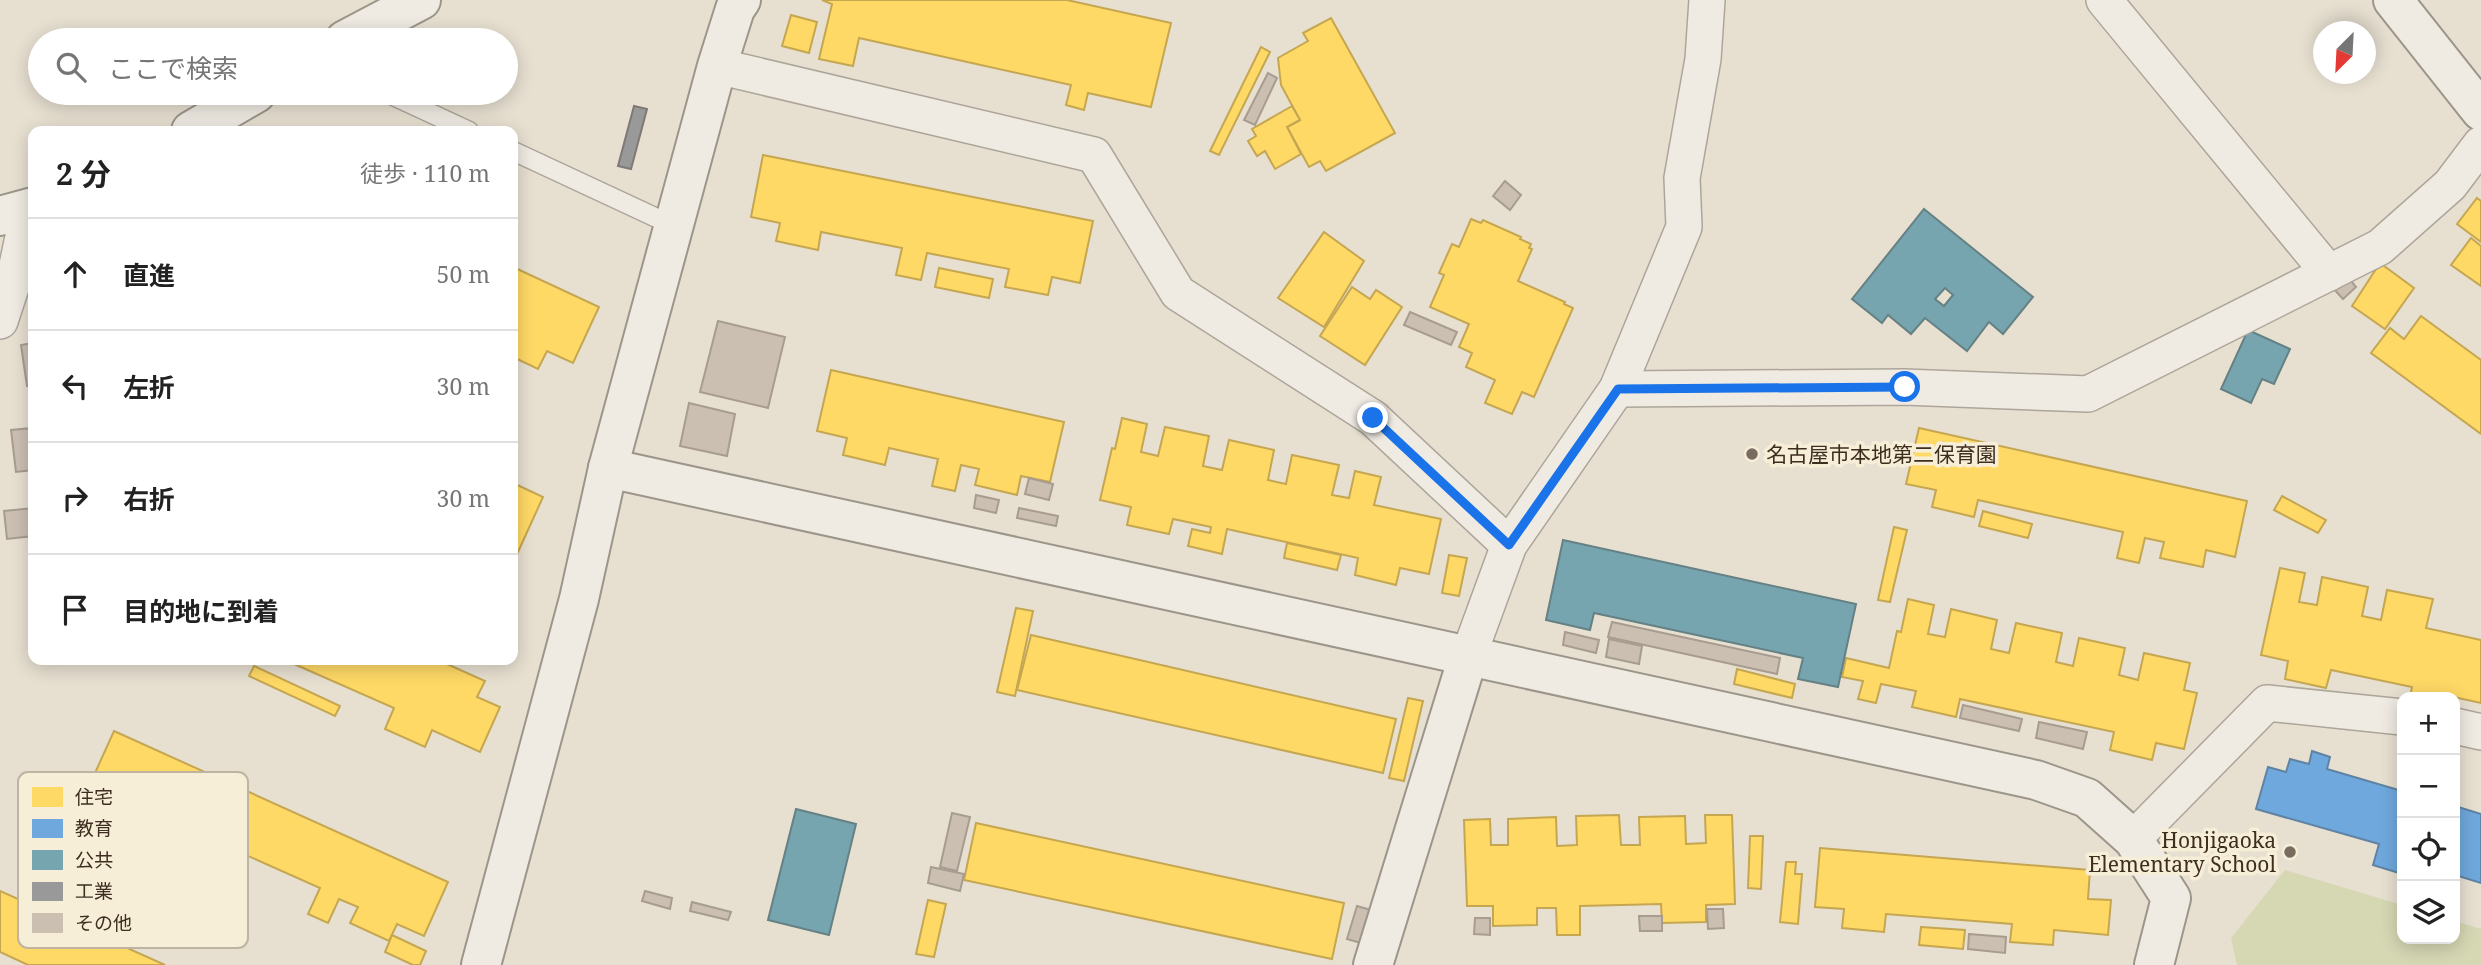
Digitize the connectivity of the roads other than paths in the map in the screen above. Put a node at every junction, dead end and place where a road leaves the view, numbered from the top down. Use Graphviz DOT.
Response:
graph roads {
  1 [pos="421,0"];
  2 [pos="741,0"];
  3 [pos="1707,0"];
  4 [pos="2104,0"];
  5 [pos="2393,0"];
  6 [pos="371,28"];
  7 [pos="717,66"];
  8 [pos="235,105"];
  9 [pos="413,105"];
  10 [pos="2481,111"];
  11 [pos="200,126"];
  12 [pos="458,126"];
  13 [pos="2481,144"];
  14 [pos="518,153"];
  15 [pos="21,210"];
  16 [pos="674,226"];
  17 [pos="2329,274"];
  18 [pos="0,321"];
  19 [pos="1618,389"];
  20 [pos="608,468"];
  21 [pos="1509,545"];
  22 [pos="1468,657"];
  23 [pos="2397,716"];
  24 [pos="2460,727"];
  25 [pos="2481,732"];
  26 [pos="2133,839"];
  27 [pos="481,965"];
  28 [pos="1373,965"];
  29 [pos="2154,965"];
  1 -- 6 [label="street"];
  2 -- 7 [label="street"];
  3 -- 19 [label="street"];
  4 -- 17 [label="street"];
  5 -- 10 [label="street"];
  7 -- 16 [label="street"];
  7 -- 21 [label="street"];
  8 -- 11 [label="street"];
  9 -- 12 [label="lane"];
  13 -- 17 [label="street"];
  14 -- 16 [label="lane"];
  15 -- 18 [label="street"];
  16 -- 20 [label="street"];
  17 -- 19 [label="street"];
  19 -- 21 [label="street"];
  20 -- 22 [label="street"];
  20 -- 27 [label="street"];
  21 -- 22 [label="street"];
  22 -- 26 [label="street"];
  22 -- 28 [label="street"];
  23 -- 26 [label="street"];
  24 -- 25 [label="street"];
  26 -- 29 [label="street"];
}
